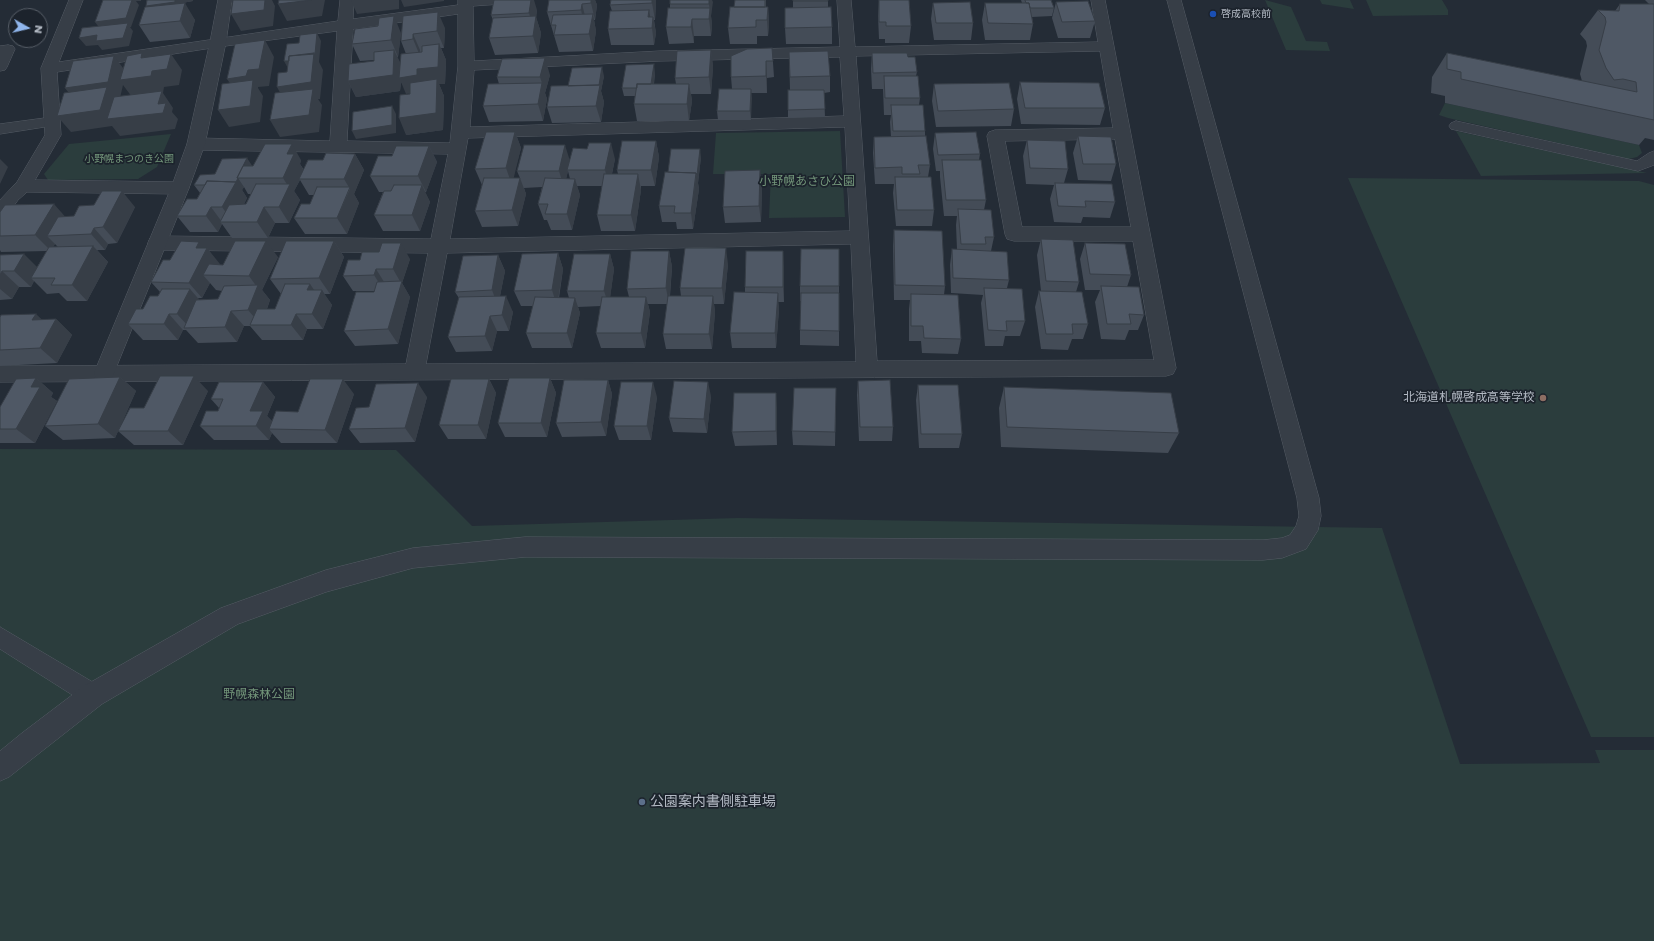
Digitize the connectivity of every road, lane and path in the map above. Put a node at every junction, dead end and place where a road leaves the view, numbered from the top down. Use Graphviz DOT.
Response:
graph roads {
  1 [pos="76,0"];
  2 [pos="224,0"];
  3 [pos="347,0"];
  4 [pos="501,0"];
  5 [pos="844,0"];
  6 [pos="1098,0"];
  7 [pos="1174,0"];
  8 [pos="465,4"];
  9 [pos="346,24"];
  10 [pos="218,42"];
  11 [pos="1107,46"];
  12 [pos="0,50"];
  13 [pos="848,51"];
  14 [pos="466,66"];
  15 [pos="0,67"];
  16 [pos="49,68"];
  17 [pos="853,121"];
  18 [pos="52,122"];
  19 [pos="1456,126"];
  20 [pos="0,129"];
  21 [pos="1124,133"];
  22 [pos="459,141"];
  23 [pos="196,144"];
  24 [pos="338,146"];
  25 [pos="1654,156"];
  26 [pos="1638,166"];
  27 [pos="1654,169"];
  28 [pos="180,188"];
  29 [pos="12,193"];
  30 [pos="0,213"];
  31 [pos="1141,234"];
  32 [pos="860,237"];
  33 [pos="157,243"];
  34 [pos="440,246"];
  35 [pos="867,369"];
  36 [pos="414,370"];
  37 [pos="104,373"];
  38 [pos="0,374"];
  39 [pos="0,637"];
  40 [pos="93,695"];
  41 [pos="0,768"];
  1 -- 16 [label="street"];
  2 -- 10 [label="street"];
  3 -- 9 [label="street"];
  4 -- 8 [label="street"];
  5 -- 13 [label="street"];
  6 -- 11 [label="street"];
  7 -- 40 [label="street"];
  8 -- 9 [label="street"];
  8 -- 14 [label="street"];
  9 -- 10 [label="street"];
  9 -- 24 [label="street"];
  10 -- 16 [label="street"];
  10 -- 23 [label="street"];
  11 -- 13 [label="street"];
  11 -- 21 [label="street"];
  12 -- 15 [label="lane"];
  13 -- 14 [label="street"];
  13 -- 17 [label="street"];
  14 -- 22 [label="street"];
  16 -- 18 [label="street"];
  17 -- 22 [label="street"];
  17 -- 32 [label="street"];
  18 -- 20 [label="lane"];
  18 -- 29 [label="street"];
  19 -- 26 [label="lane"];
  21 -- 31 [label="street"];
  21 -- 31 [label="street"];
  22 -- 24 [label="street"];
  22 -- 34 [label="street"];
  23 -- 24 [label="street"];
  23 -- 28 [label="street"];
  25 -- 26 [label="lane"];
  26 -- 27 [label="lane"];
  28 -- 29 [label="street"];
  28 -- 33 [label="street"];
  29 -- 30 [label="street"];
  31 -- 35 [label="street"];
  32 -- 34 [label="street"];
  32 -- 35 [label="street"];
  33 -- 34 [label="street"];
  33 -- 37 [label="street"];
  34 -- 36 [label="street"];
  35 -- 36 [label="street"];
  36 -- 37 [label="street"];
  37 -- 38 [label="street"];
  39 -- 40 [label="lane"];
  40 -- 41 [label="street"];
}
